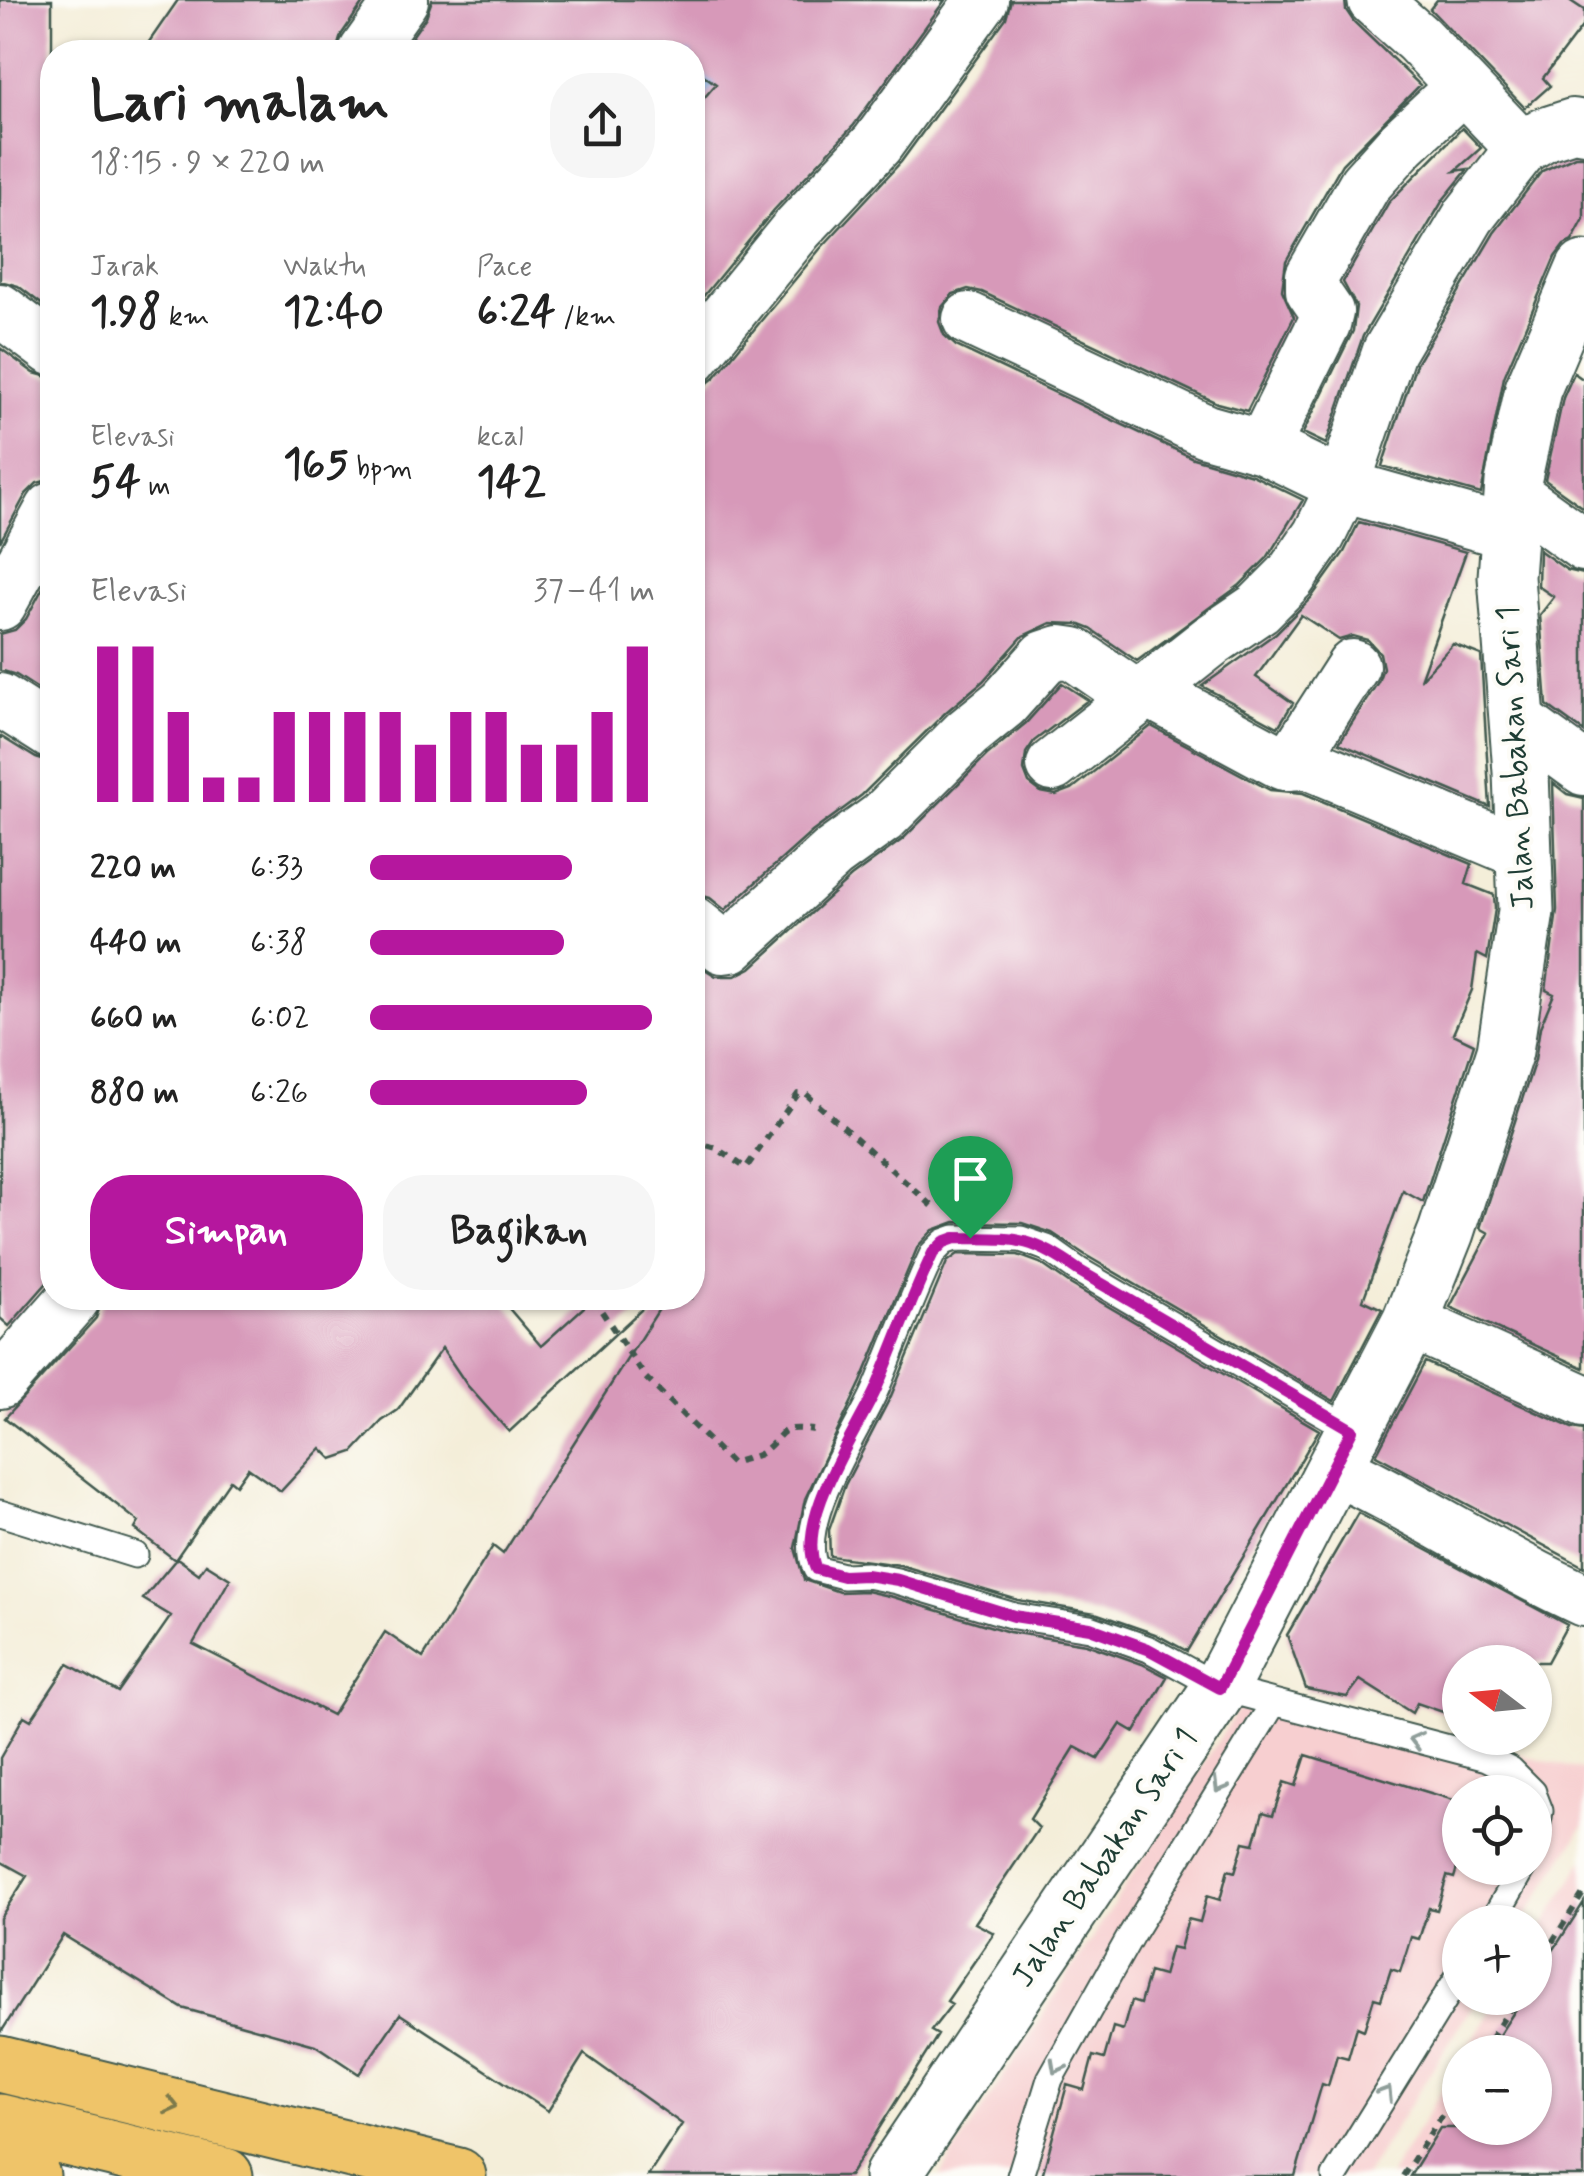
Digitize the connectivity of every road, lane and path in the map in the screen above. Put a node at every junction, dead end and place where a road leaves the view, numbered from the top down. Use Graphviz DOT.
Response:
graph roads {
  1 [pos="402,0"];
  2 [pos="982,0"];
  3 [pos="1374,0"];
  4 [pos="374,40"];
  5 [pos="1463,86"];
  6 [pos="1584,128"];
  7 [pos="1522,148"];
  8 [pos="1584,269"];
  9 [pos="0,310"];
  10 [pos="969,320"];
  11 [pos="40,340"];
  12 [pos="705,342"];
  13 [pos="1263,447"];
  14 [pos="1343,486"];
  15 [pos="1510,512"];
  16 [pos="40,531"];
  17 [pos="1584,545"];
  18 [pos="0,604"];
  19 [pos="1353,666"];
  20 [pos="1143,694"];
  21 [pos="0,700"];
  22 [pos="1518,722"];
  23 [pos="40,725"];
  24 [pos="1290,764"];
  25 [pos="1053,766"];
  26 [pos="1584,770"];
  27 [pos="1524,854"];
  28 [pos="705,932"];
  29 [pos="705,1145"];
  30 [pos="970,1238"];
  31 [pos="63,1310"];
  32 [pos="601,1310"];
  33 [pos="1410,1322"];
  34 [pos="0,1382"];
  35 [pos="1584,1400"];
  36 [pos="1343,1449"];
  37 [pos="839,1460"];
  38 [pos="0,1513"];
  39 [pos="134,1555"];
  40 [pos="1584,1600"];
  41 [pos="1220,1688"];
  42 [pos="1273,1704"];
  43 [pos="1516,1775"];
  44 [pos="1584,1892"];
  45 [pos="1552,1942"];
  46 [pos="1442,2003"];
  47 [pos="0,2064"];
  48 [pos="1442,2115"];
  49 [pos="0,2122"];
  50 [pos="0,2168"];
  51 [pos="32,2176"];
  52 [pos="225,2176"];
  53 [pos="458,2176"];
  54 [pos="892,2176"];
  55 [pos="1020,2176"];
  56 [pos="1335,2176"];
  57 [pos="1403,2176"];
  1 -- 4 [label="street"];
  2 -- 12 [label="street"];
  3 -- 5 [label="street"];
  5 -- 7 [label="street"];
  5 -- 13 [label="street"];
  6 -- 7 [label="street"];
  7 -- 14 [label="street"];
  8 -- 15 [label="street, Jalan Babakan Sari 1"];
  9 -- 11 [label="street"];
  10 -- 13 [label="street"];
  13 -- 14 [label="street"];
  14 -- 15 [label="street"];
  14 -- 20 [label="street"];
  15 -- 17 [label="street"];
  15 -- 22 [label="street, Jalan Babakan Sari 1"];
  16 -- 18 [label="street"];
  19 -- 24 [label="street"];
  20 -- 24 [label="street"];
  20 -- 25 [label="street"];
  20 -- 28 [label="street"];
  21 -- 23 [label="street"];
  22 -- 26 [label="street"];
  22 -- 27 [label="street, Jalan Babakan Sari 1"];
  24 -- 27 [label="street"];
  27 -- 33 [label="street, Jalan Babakan Sari 1"];
  29 -- 30 [label="path"];
  30 -- 36 [label="lane"];
  30 -- 37 [label="lane"];
  31 -- 34 [label="street"];
  32 -- 37 [label="path"];
  33 -- 35 [label="street"];
  33 -- 36 [label="street, Jalan Babakan Sari 1"];
  36 -- 40 [label="street"];
  36 -- 41 [label="street, Jalan Babakan Sari 1"];
  37 -- 41 [label="lane"];
  38 -- 39 [label="lane"];
  41 -- 42 [label="lane"];
  41 -- 54 [label="street, Jalan Babakan Sari 1"];
  43 -- 42 [label="lane, one-way"];
  42 -- 55 [label="lane, one-way"];
  44 -- 45 [label="path"];
  56 -- 46 [label="lane, one-way"];
  47 -- 53 [label="main road, one-way"];
  48 -- 57 [label="path"];
  49 -- 52 [label="main road"];
  50 -- 51 [label="main road"];
}
